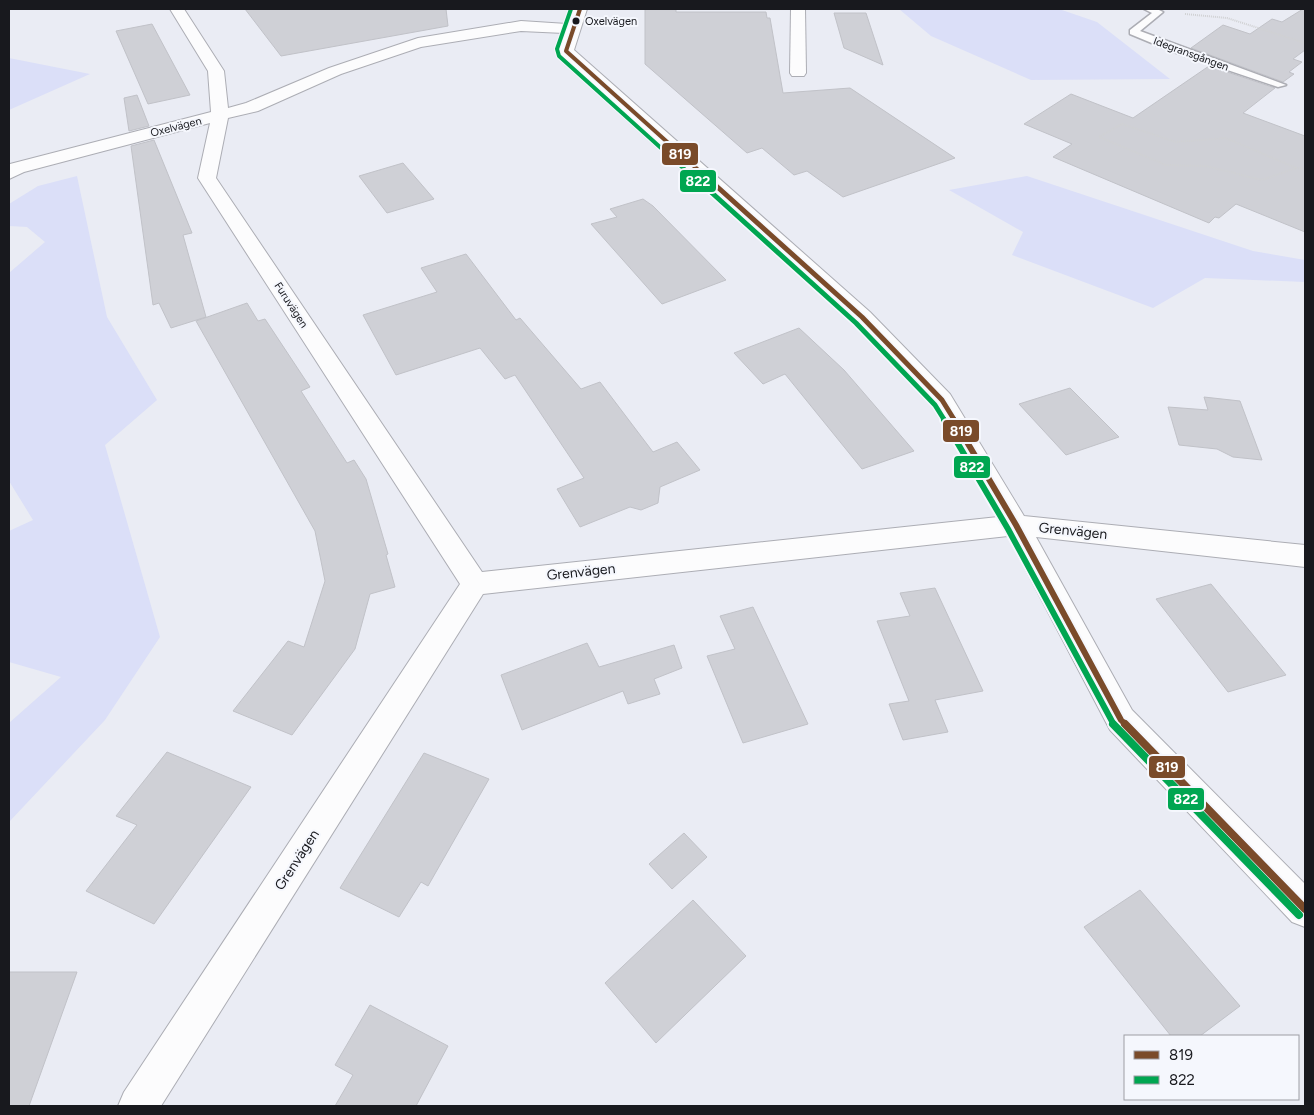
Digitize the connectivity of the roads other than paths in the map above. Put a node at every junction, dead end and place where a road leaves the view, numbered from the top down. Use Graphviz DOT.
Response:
graph roads {
  1 [pos="177,9"];
  2 [pos="798,9"];
  3 [pos="1148,9"];
  4 [pos="576,19"];
  5 [pos="798,72"];
  6 [pos="1281,85"];
  7 [pos="220,116"];
  8 [pos="9,173"];
  9 [pos="1016,525"];
  10 [pos="1305,556"];
  11 [pos="475,584"];
  12 [pos="1305,909"];
  13 [pos="138,1106"];
  1 -- 7 [label="street, Furuvägen"];
  2 -- 5 [label="street"];
  3 -- 6 [label="lane, Idegransgången"];
  4 -- 7 [label="street, Oxelvägen"];
  4 -- 9 [label="street"];
  7 -- 8 [label="street, Oxelvägen"];
  7 -- 11 [label="street, Furuvägen"];
  9 -- 10 [label="street, Grenvägen"];
  9 -- 11 [label="street, Grenvägen"];
  9 -- 12 [label="street"];
  11 -- 13 [label="street, Grenvägen"];
}
